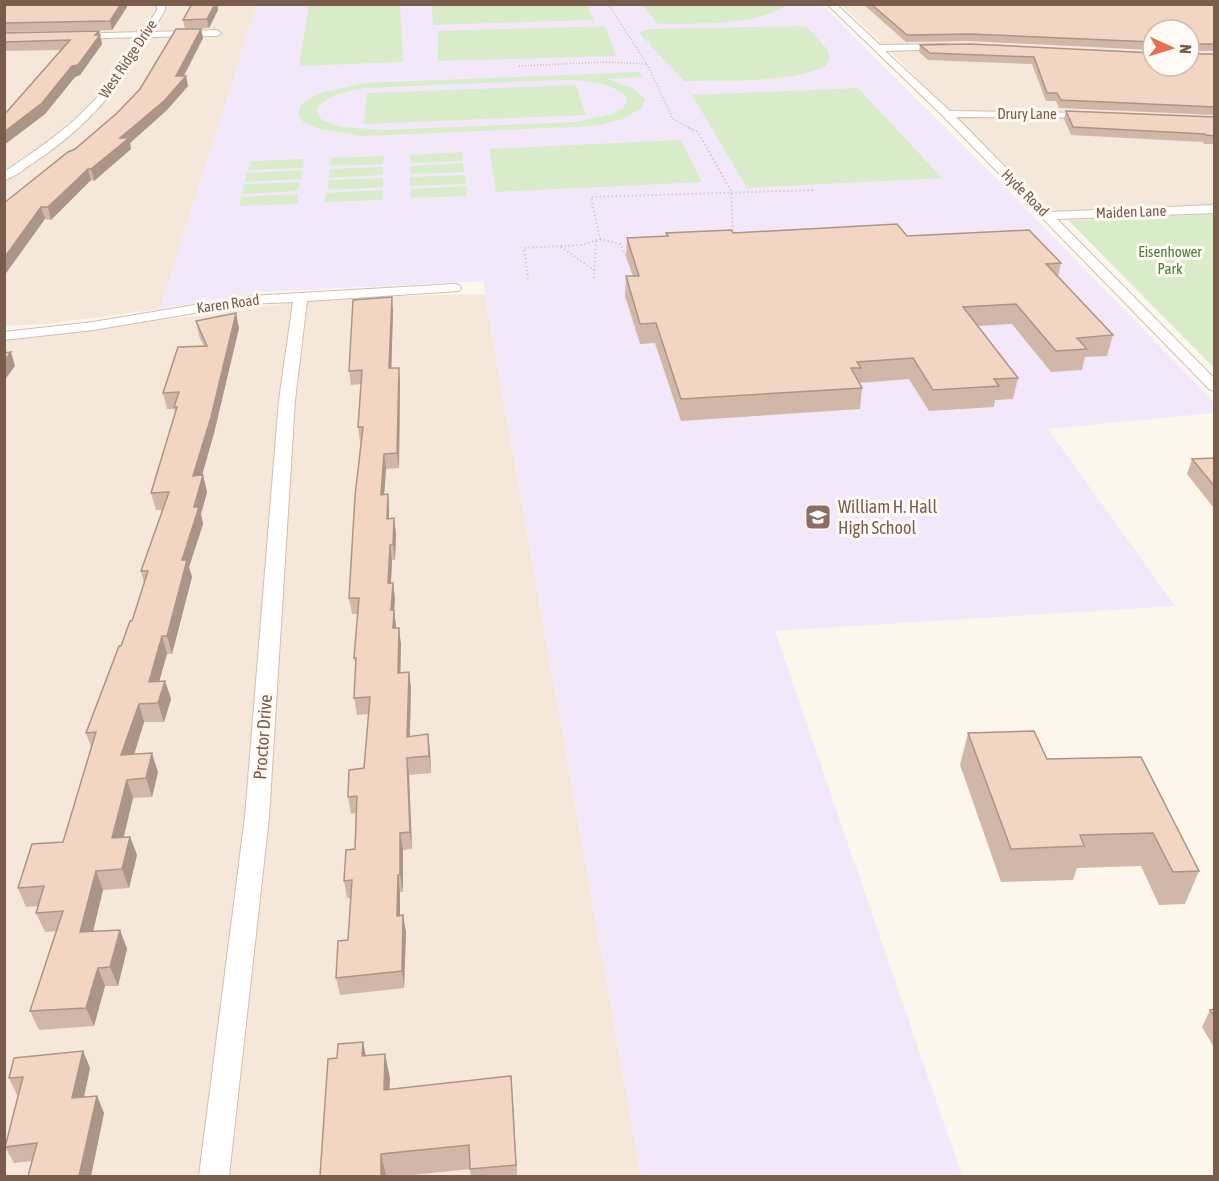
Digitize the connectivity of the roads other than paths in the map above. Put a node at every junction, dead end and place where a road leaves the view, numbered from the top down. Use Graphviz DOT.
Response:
graph roads {
  1 [pos="161,4"];
  2 [pos="831,4"];
  3 [pos="217,33"];
  4 [pos="146,35"];
  5 [pos="61,36"];
  6 [pos="956,46"];
  7 [pos="879,48"];
  8 [pos="947,114"];
  9 [pos="1098,115"];
  10 [pos="4,177"];
  11 [pos="1215,209"];
  12 [pos="1047,216"];
  13 [pos="454,288"];
  14 [pos="301,297"];
  15 [pos="4,336"];
  16 [pos="1215,386"];
  17 [pos="214,1176"];
  1 -- 4 [label="street, West Ridge Drive"];
  2 -- 7 [label="street, Hyde Road"];
  3 -- 4 [label="street"];
  4 -- 5 [label="street"];
  4 -- 10 [label="street, West Ridge Drive"];
  6 -- 7 [label="street"];
  7 -- 8 [label="street, Hyde Road"];
  8 -- 9 [label="street, Drury Lane"];
  8 -- 12 [label="street, Hyde Road"];
  11 -- 12 [label="street, Maiden Lane"];
  12 -- 16 [label="street, Hyde Road"];
  13 -- 14 [label="street, Karen Road"];
  14 -- 15 [label="street, Karen Road"];
  14 -- 17 [label="street, Proctor Drive"];
}
